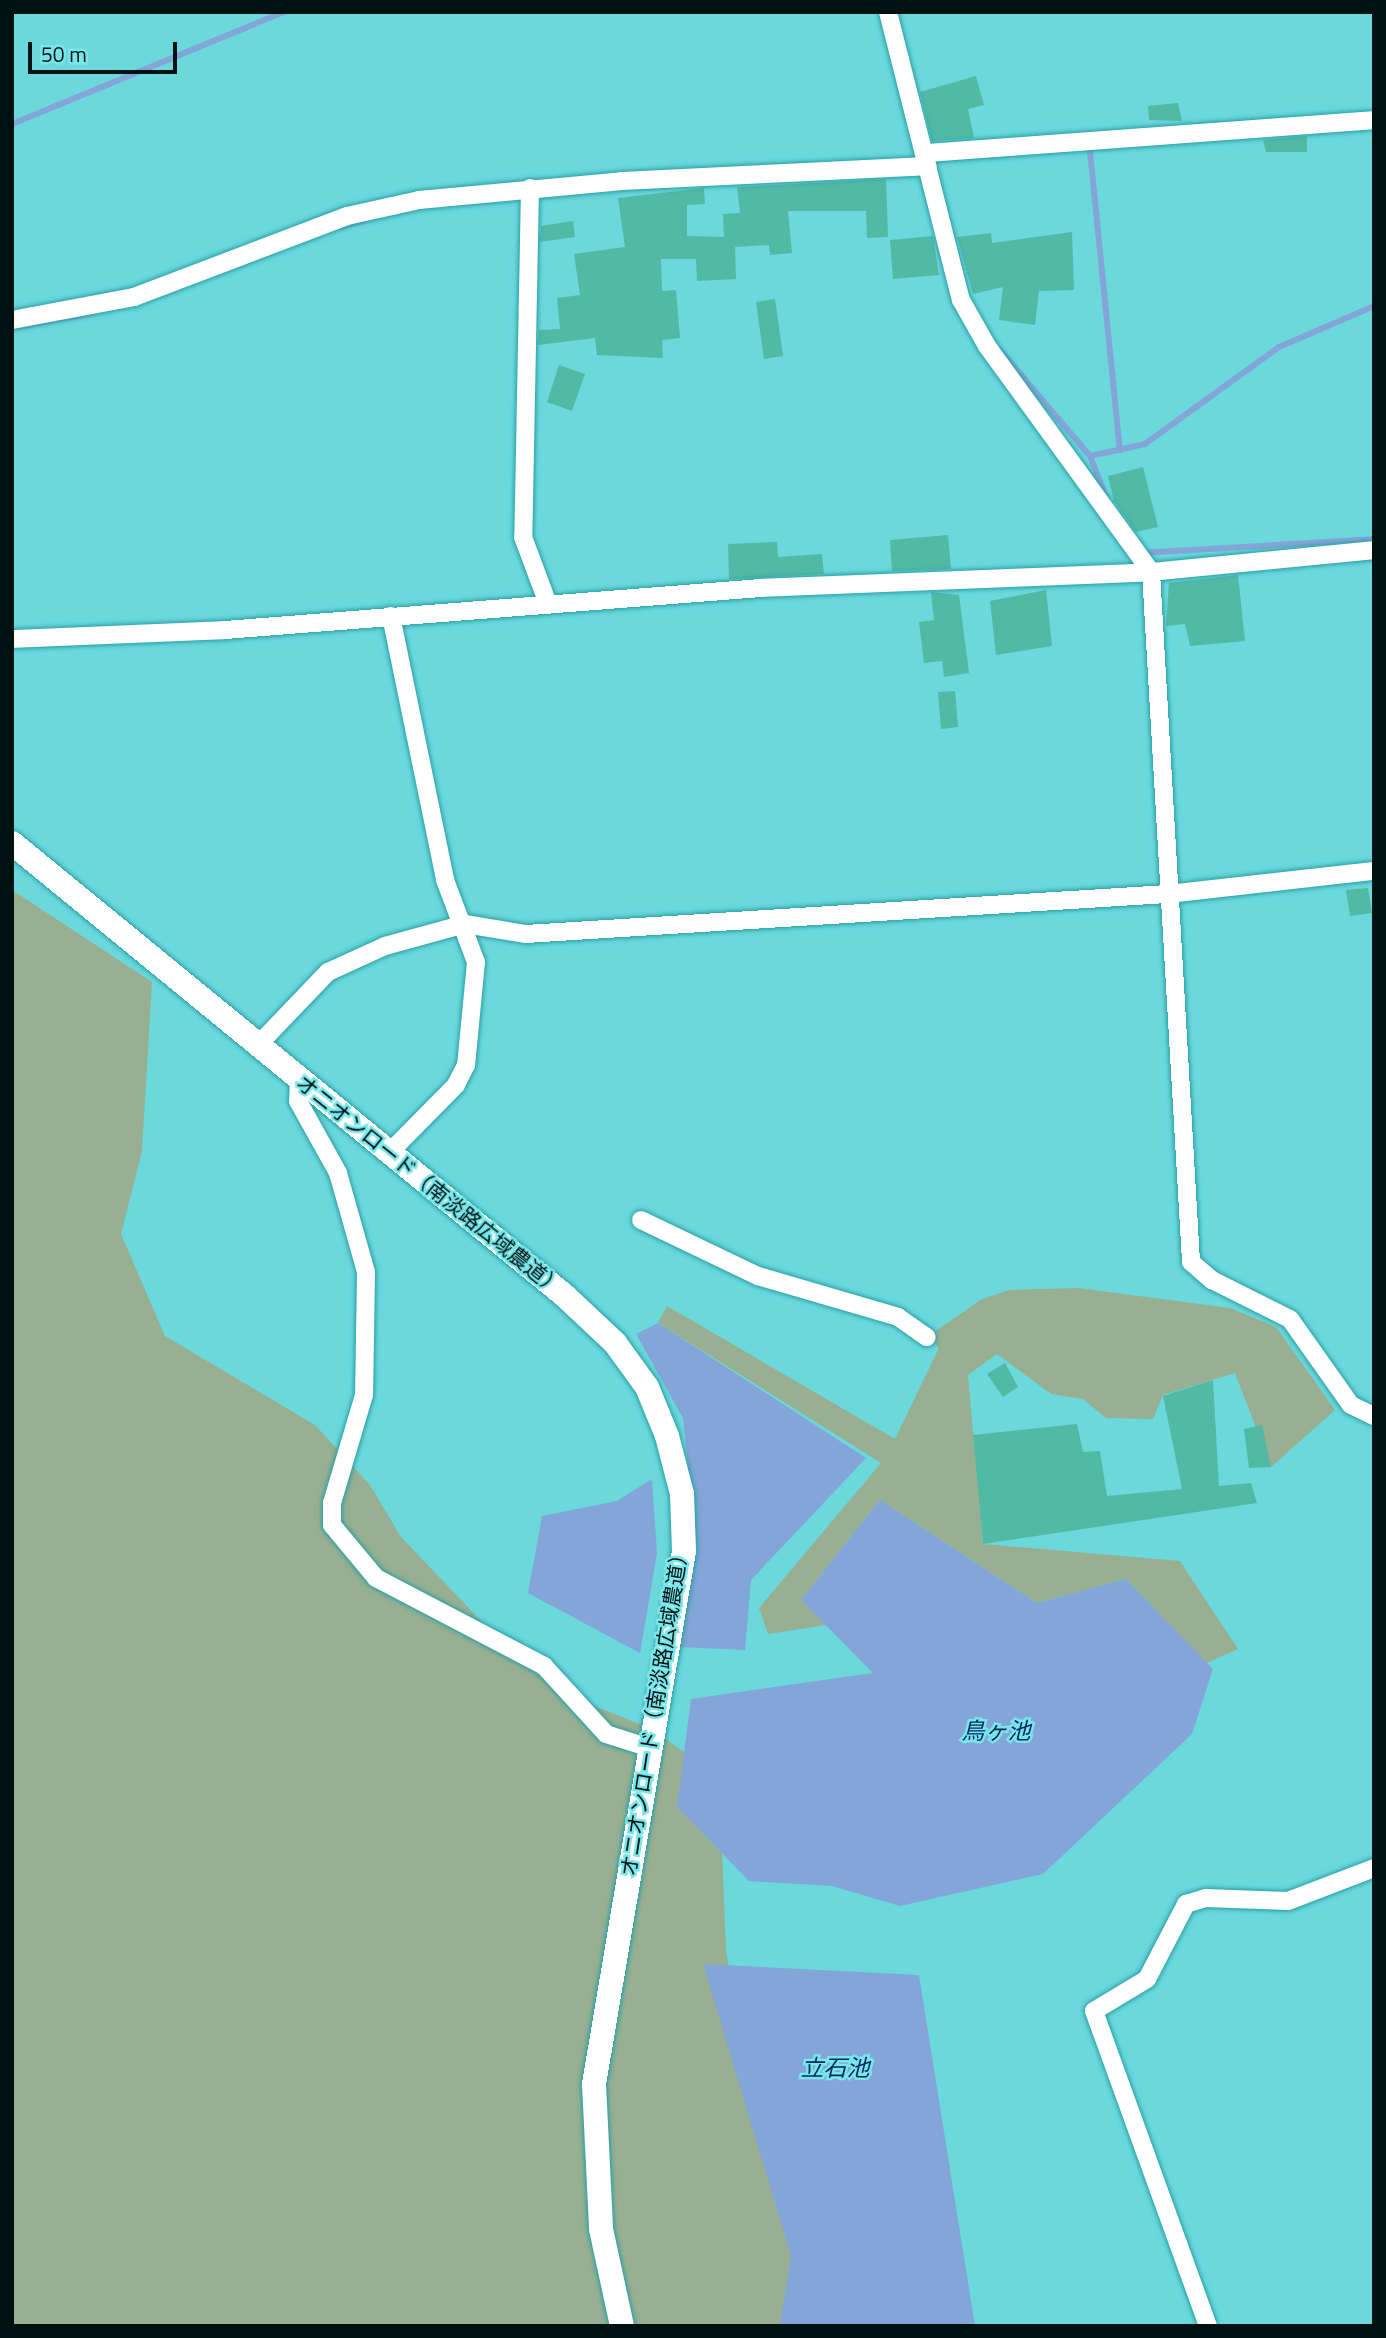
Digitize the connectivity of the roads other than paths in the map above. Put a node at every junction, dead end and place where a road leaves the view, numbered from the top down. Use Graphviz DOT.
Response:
graph roads {
  1 [pos="888,12"];
  2 [pos="1374,120"];
  3 [pos="927,160"];
  4 [pos="530,188"];
  5 [pos="12,320"];
  6 [pos="1374,550"];
  7 [pos="1151,572"];
  8 [pos="548,604"];
  9 [pos="391,616"];
  10 [pos="12,639"];
  11 [pos="12,844"];
  12 [pos="1374,871"];
  13 [pos="1168,894"];
  14 [pos="465,924"];
  15 [pos="258,1045"];
  16 [pos="299,1077"];
  17 [pos="391,1151"];
  18 [pos="641,1220"];
  19 [pos="927,1337"];
  20 [pos="1374,1416"];
  21 [pos="650,1748"];
  22 [pos="1374,1868"];
  23 [pos="622,2326"];
  24 [pos="1208,2326"];
  1 -- 3 [label="street"];
  2 -- 3 [label="street"];
  3 -- 4 [label="street"];
  3 -- 7 [label="street"];
  4 -- 5 [label="street"];
  4 -- 8 [label="street"];
  6 -- 7 [label="street"];
  7 -- 8 [label="street"];
  7 -- 13 [label="street"];
  8 -- 9 [label="street"];
  9 -- 10 [label="street"];
  9 -- 14 [label="street"];
  11 -- 15 [label="street, オニオンロード（南淡路広域農道）"];
  12 -- 13 [label="street"];
  13 -- 14 [label="street"];
  13 -- 20 [label="street"];
  14 -- 15 [label="street"];
  14 -- 17 [label="street"];
  15 -- 16 [label="street, オニオンロード（南淡路広域農道）"];
  16 -- 17 [label="street, オニオンロード（南淡路広域農道）"];
  16 -- 21 [label="street"];
  17 -- 21 [label="street, オニオンロード（南淡路広域農道）"];
  18 -- 19 [label="street"];
  21 -- 23 [label="street, オニオンロード（南淡路広域農道）"];
  22 -- 24 [label="street"];
}
